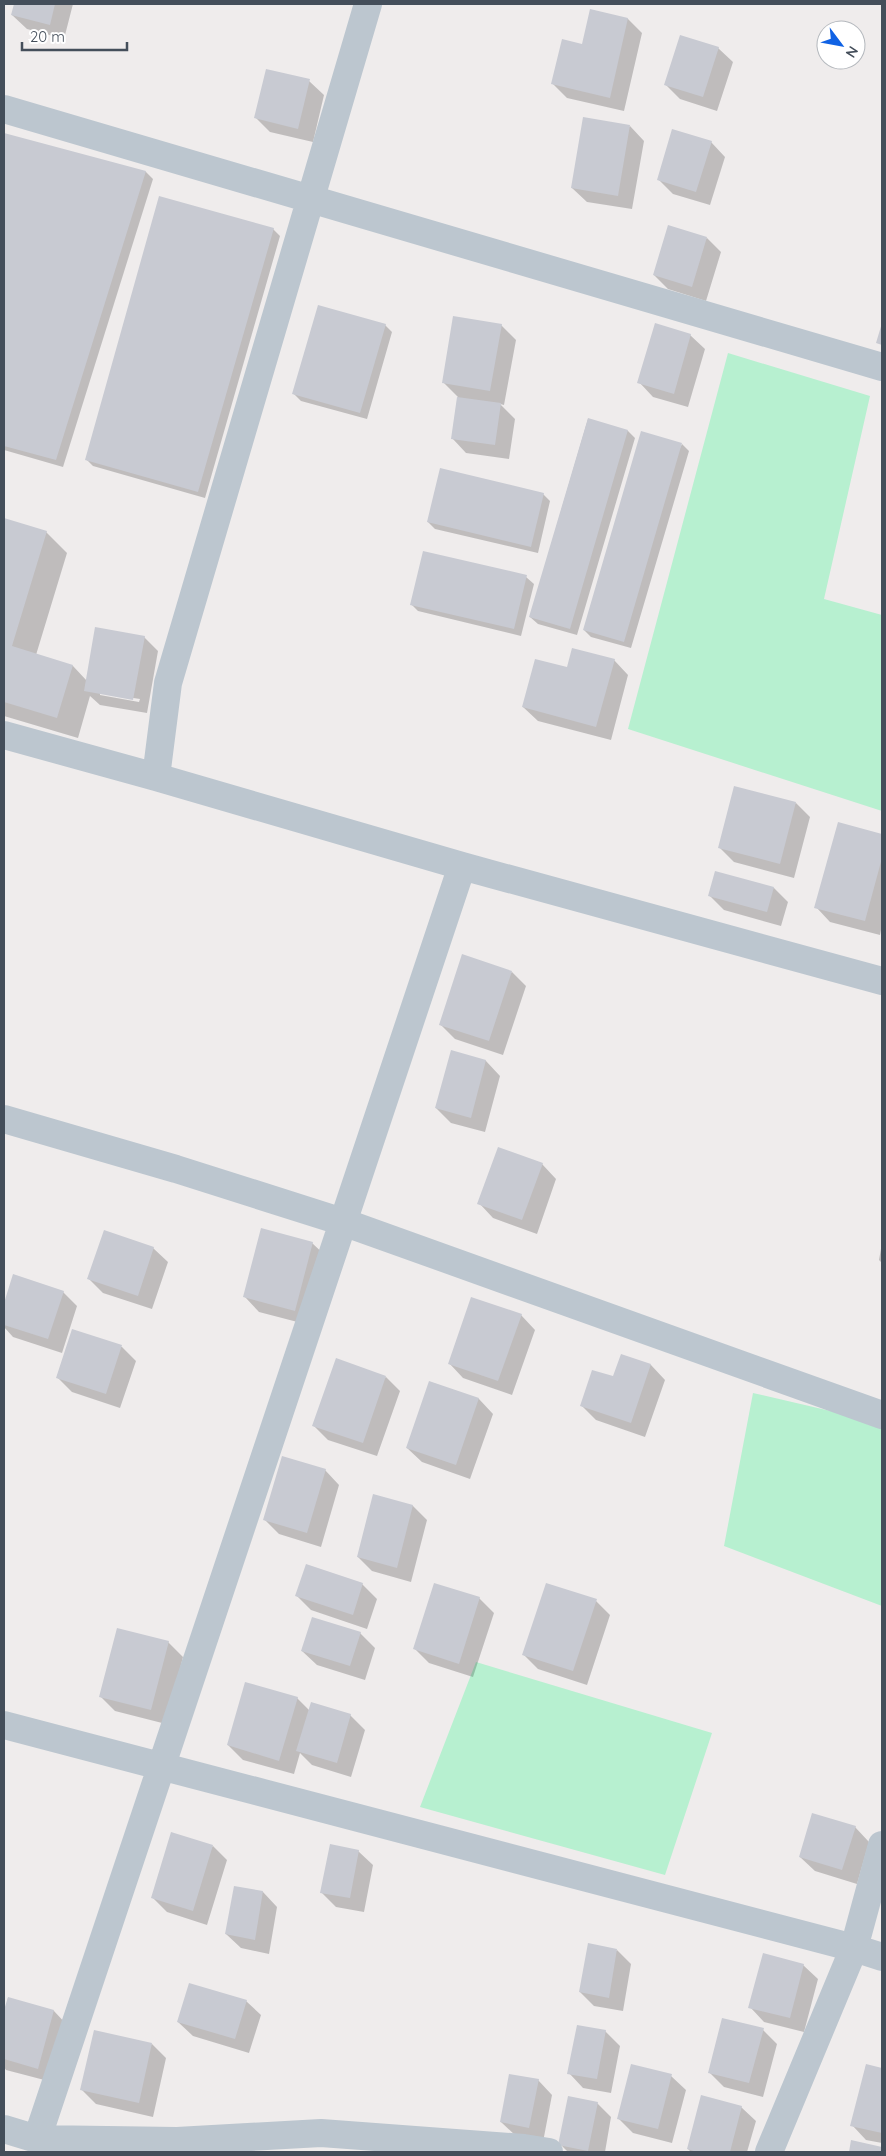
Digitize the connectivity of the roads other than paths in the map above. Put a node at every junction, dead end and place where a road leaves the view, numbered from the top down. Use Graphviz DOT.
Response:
graph roads {
  1 [pos="368,4"];
  2 [pos="4,109"];
  3 [pos="310,200"];
  4 [pos="882,367"];
  5 [pos="4,736"];
  6 [pos="156,777"];
  7 [pos="462,866"];
  8 [pos="882,981"];
  9 [pos="4,1119"];
  10 [pos="343,1222"];
  11 [pos="882,1415"];
  12 [pos="4,1725"];
  13 [pos="161,1767"];
  14 [pos="882,1845"];
  15 [pos="854,1948"];
  16 [pos="882,1957"];
  17 [pos="4,2129"];
  18 [pos="37,2139"];
  19 [pos="176,2147"];
  20 [pos="549,2152"];
  21 [pos="769,2152"];
  1 -- 3 [label="street"];
  2 -- 3 [label="street"];
  3 -- 4 [label="street"];
  3 -- 6 [label="street"];
  5 -- 6 [label="street"];
  6 -- 7 [label="street"];
  7 -- 8 [label="street"];
  7 -- 10 [label="street"];
  9 -- 10 [label="street"];
  10 -- 11 [label="street"];
  10 -- 13 [label="street"];
  12 -- 13 [label="street"];
  13 -- 15 [label="street"];
  13 -- 18 [label="street"];
  14 -- 15 [label="street"];
  15 -- 16 [label="street"];
  15 -- 21 [label="street"];
  17 -- 18 [label="street"];
  18 -- 19 [label="street"];
  19 -- 20 [label="street"];
}
